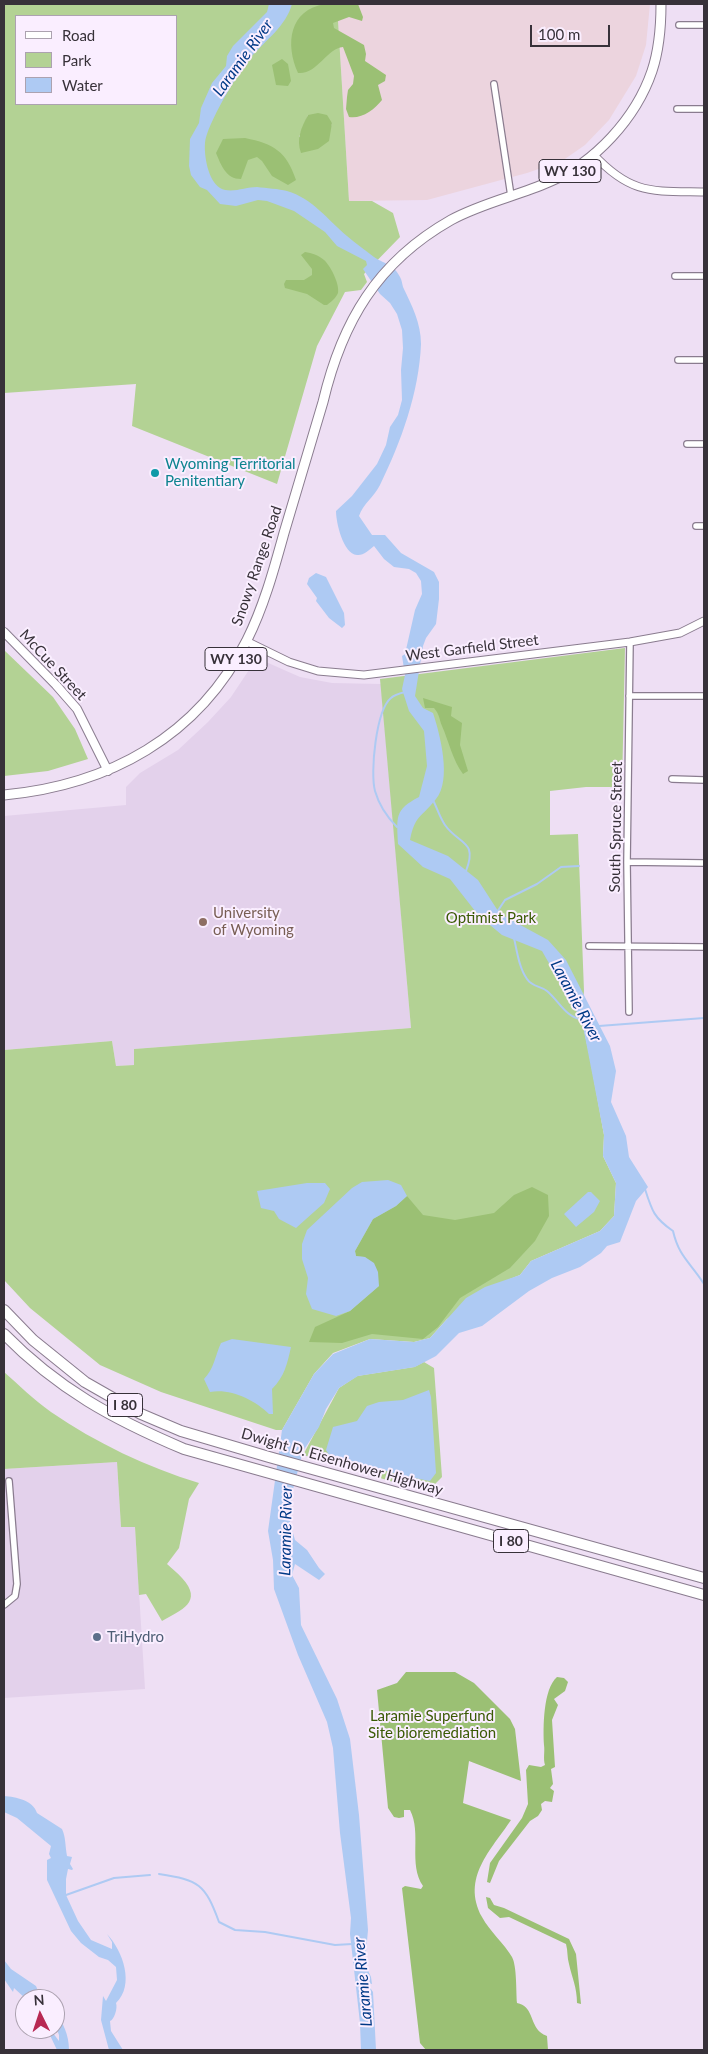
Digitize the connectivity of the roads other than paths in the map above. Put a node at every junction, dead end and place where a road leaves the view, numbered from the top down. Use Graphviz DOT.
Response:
graph roads {
  1 [pos="661,4"];
  2 [pos="679,25"];
  3 [pos="704,25"];
  4 [pos="494,84"];
  5 [pos="677,109"];
  6 [pos="704,109"];
  7 [pos="593,154"];
  8 [pos="704,192"];
  9 [pos="511,196"];
  10 [pos="675,276"];
  11 [pos="704,276"];
  12 [pos="678,360"];
  13 [pos="704,360"];
  14 [pos="686,444"];
  15 [pos="704,444"];
  16 [pos="696,526"];
  17 [pos="704,526"];
  18 [pos="704,621"];
  19 [pos="4,632"];
  20 [pos="246,641"];
  21 [pos="630,642"];
  22 [pos="629,696"];
  23 [pos="704,696"];
  24 [pos="108,771"];
  25 [pos="672,779"];
  26 [pos="704,780"];
  27 [pos="4,795"];
  28 [pos="628,862"];
  29 [pos="704,863"];
  30 [pos="589,946"];
  31 [pos="627,946"];
  32 [pos="704,947"];
  33 [pos="629,1012"];
  34 [pos="4,1308"];
  35 [pos="4,1334"];
  36 [pos="9,1481"];
  37 [pos="704,1578"];
  38 [pos="704,1595"];
  39 [pos="4,1604"];
  1 -- 7 [label="main road, Snowy Range Road / WY 130"];
  2 -- 3 [label="street"];
  4 -- 9 [label="street"];
  5 -- 6 [label="street"];
  7 -- 8 [label="street"];
  7 -- 9 [label="main road, Snowy Range Road / WY 130"];
  9 -- 20 [label="main road, Snowy Range Road / WY 130"];
  10 -- 11 [label="street"];
  12 -- 13 [label="street"];
  14 -- 15 [label="street"];
  16 -- 17 [label="street"];
  18 -- 21 [label="street, West Garfield Street"];
  19 -- 24 [label="main road, McCue Street"];
  20 -- 21 [label="street, West Garfield Street"];
  20 -- 24 [label="main road, Snowy Range Road / WY 130"];
  21 -- 22 [label="street, South Spruce Street"];
  22 -- 23 [label="street"];
  22 -- 28 [label="street, South Spruce Street"];
  24 -- 27 [label="main road, Snowy Range Road / WY 130"];
  25 -- 26 [label="street"];
  28 -- 29 [label="street"];
  28 -- 31 [label="street, South Spruce Street"];
  30 -- 31 [label="street"];
  31 -- 32 [label="street"];
  31 -- 33 [label="street, South Spruce Street"];
  34 -- 37 [label="highway, Dwight D. Eisenhower Highway / I 80"];
  35 -- 38 [label="highway, Dwight D. Eisenhower Highway / I 80"];
  36 -- 39 [label="street"];
}
